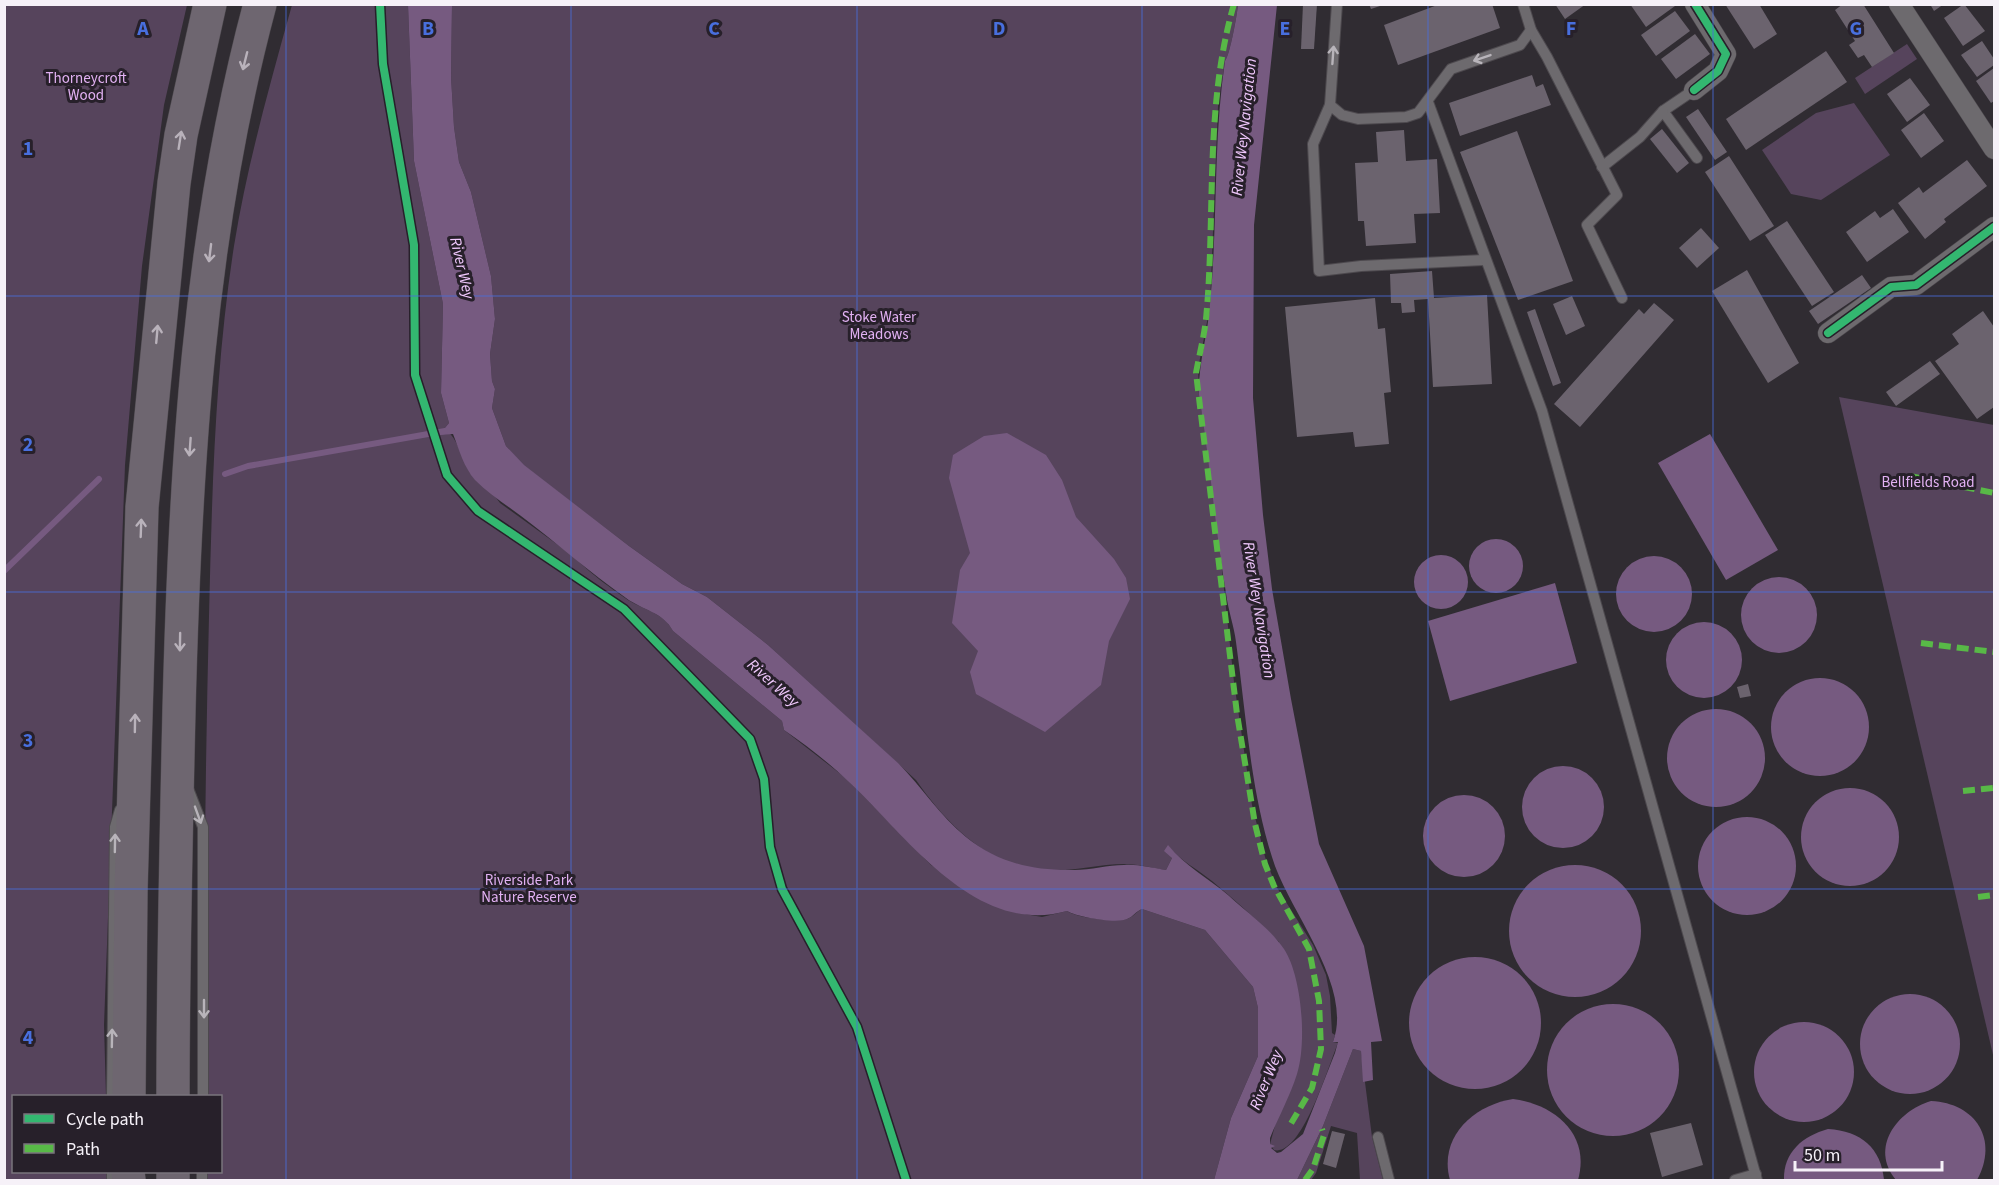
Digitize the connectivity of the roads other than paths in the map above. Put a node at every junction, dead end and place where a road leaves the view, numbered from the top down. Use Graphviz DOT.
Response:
graph roads {
  1 [pos="210,4"];
  2 [pos="260,4"];
  3 [pos="1337,4"];
  4 [pos="1523,4"];
  5 [pos="1695,4"];
  6 [pos="1899,4"];
  7 [pos="1531,30"];
  8 [pos="1694,90"];
  9 [pos="1428,102"];
  10 [pos="1330,105"];
  11 [pos="1663,111"];
  12 [pos="1995,149"];
  13 [pos="1697,158"];
  14 [pos="1602,167"];
  15 [pos="1995,227"];
  16 [pos="1484,260"];
  17 [pos="1622,298"];
  18 [pos="1828,333"];
  19 [pos="135,760"];
  20 [pos="177,760"];
  21 [pos="112,1095"];
  22 [pos="129,1095"];
  23 [pos="173,1095"];
  24 [pos="204,1095"];
  25 [pos="1378,1137"];
  26 [pos="1757,1177"];
  27 [pos="1389,1180"];
  28 [pos="1735,1180"];
  19 -- 1 [label="highway, one-way"];
  2 -- 20 [label="highway, one-way"];
  10 -- 3 [label="lane, one-way"];
  4 -- 7 [label="lane"];
  5 -- 8 [label="street"];
  6 -- 12 [label="street"];
  7 -- 9 [label="lane, one-way"];
  7 -- 14 [label="lane"];
  8 -- 11 [label="lane"];
  9 -- 10 [label="lane"];
  9 -- 16 [label="lane"];
  10 -- 16 [label="lane"];
  11 -- 13 [label="lane"];
  11 -- 14 [label="lane"];
  14 -- 17 [label="lane"];
  15 -- 18 [label="street"];
  16 -- 26 [label="lane"];
  21 -- 19 [label="lane, one-way"];
  19 -- 22 [label="highway"];
  20 -- 23 [label="highway"];
  20 -- 24 [label="lane, one-way"];
  25 -- 27 [label="lane"];
  26 -- 28 [label="lane"];
}
